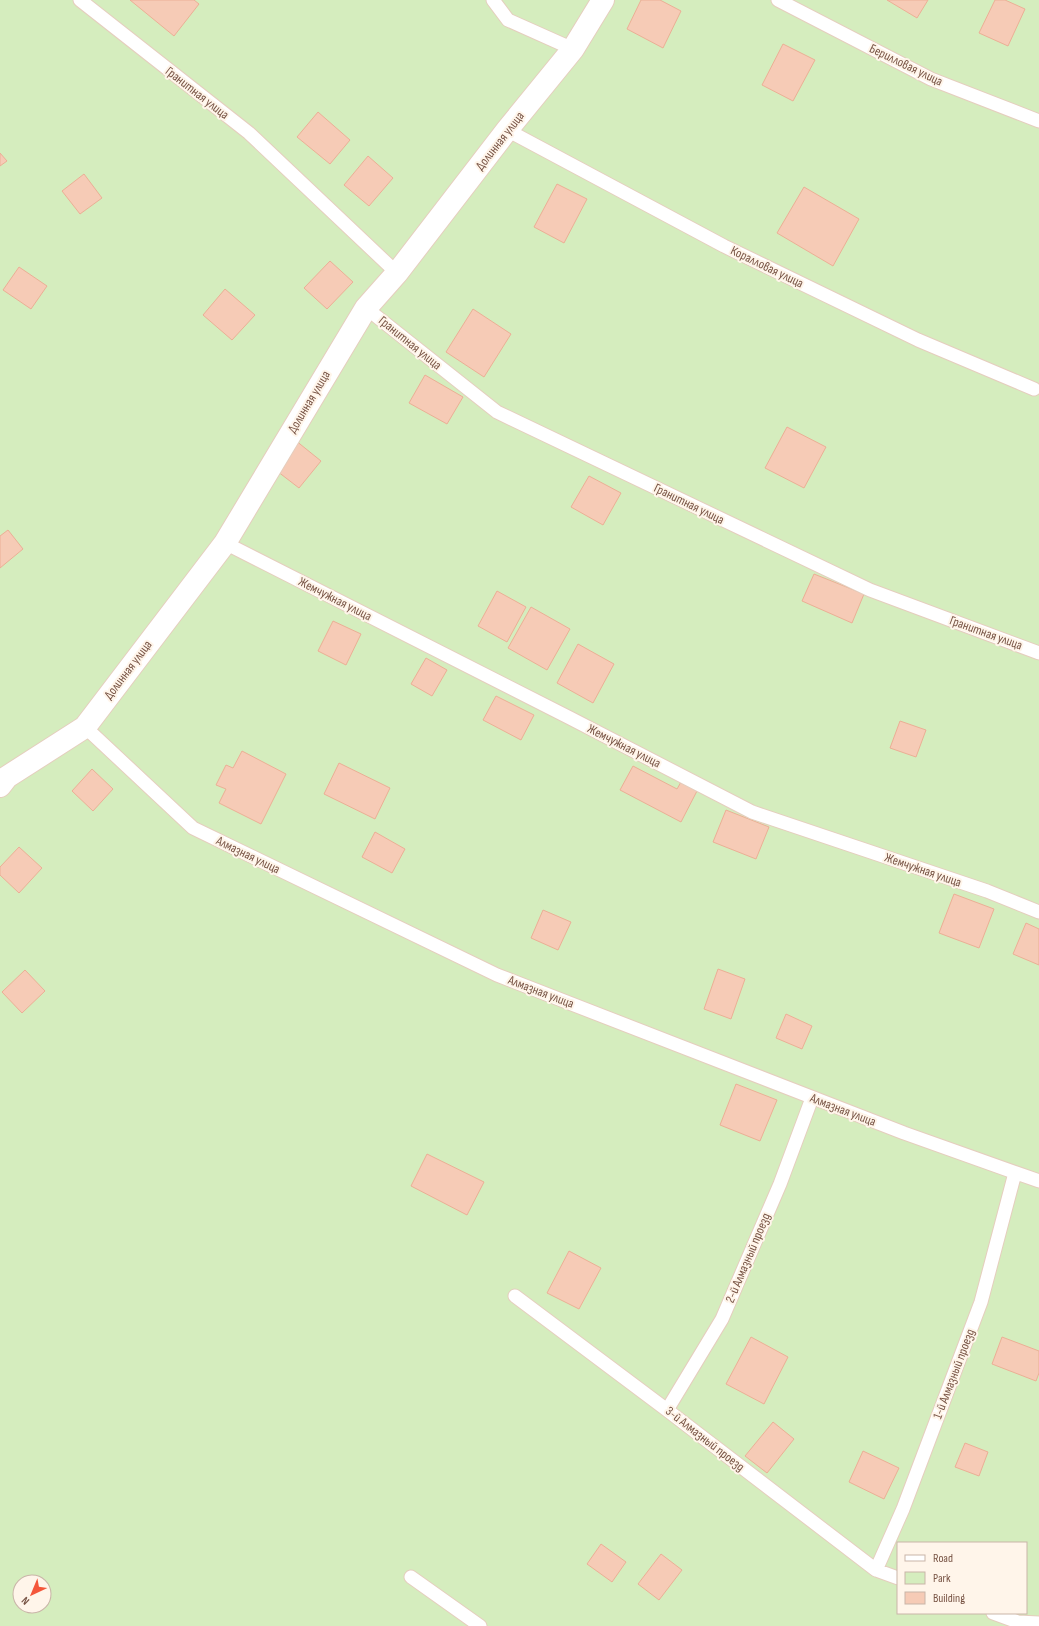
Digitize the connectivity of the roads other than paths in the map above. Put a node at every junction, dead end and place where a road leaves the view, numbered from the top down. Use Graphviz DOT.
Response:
graph roads {
  1 [pos="80,0"];
  2 [pos="493,0"];
  3 [pos="603,0"];
  4 [pos="778,0"];
  5 [pos="573,49"];
  6 [pos="1039,121"];
  7 [pos="507,130"];
  8 [pos="397,273"];
  9 [pos="366,308"];
  10 [pos="1034,389"];
  11 [pos="225,543"];
  12 [pos="1039,653"];
  13 [pos="85,727"];
  14 [pos="2,779"];
  15 [pos="1039,912"];
  16 [pos="812,1098"];
  17 [pos="1015,1173"];
  18 [pos="1039,1181"];
  19 [pos="515,1296"];
  20 [pos="667,1410"];
  21 [pos="876,1570"];
  22 [pos="412,1577"];
  23 [pos="897,1578"];
  24 [pos="996,1614"];
  25 [pos="1039,1622"];
  26 [pos="480,1626"];
  1 -- 8 [label="lane, Гранитная улица"];
  2 -- 5 [label="lane"];
  3 -- 5 [label="street, Долинная улица"];
  4 -- 6 [label="lane, Берилловая улица"];
  5 -- 7 [label="street, Долинная улица"];
  7 -- 8 [label="street, Долинная улица"];
  7 -- 10 [label="lane, Коралловая улица"];
  8 -- 9 [label="street, Долинная улица"];
  9 -- 11 [label="street, Долинная улица"];
  9 -- 12 [label="lane, Гранитная улица"];
  11 -- 13 [label="street, Долинная улица"];
  11 -- 15 [label="lane, Жемчужная улица"];
  13 -- 14 [label="street, Долинная улица"];
  13 -- 16 [label="lane, Алмазная улица"];
  16 -- 17 [label="lane, Алмазная улица"];
  16 -- 20 [label="lane, 2-й Алмазный проезд"];
  17 -- 18 [label="lane, Алмазная улица"];
  17 -- 21 [label="lane, 1-й Алмазный проезд"];
  19 -- 20 [label="lane, 3-й Алмазный проезд"];
  20 -- 21 [label="lane, 3-й Алмазный проезд"];
  21 -- 23 [label="lane, 3-й Алмазный проезд"];
  22 -- 26 [label="lane"];
  24 -- 25 [label="lane"];
}
